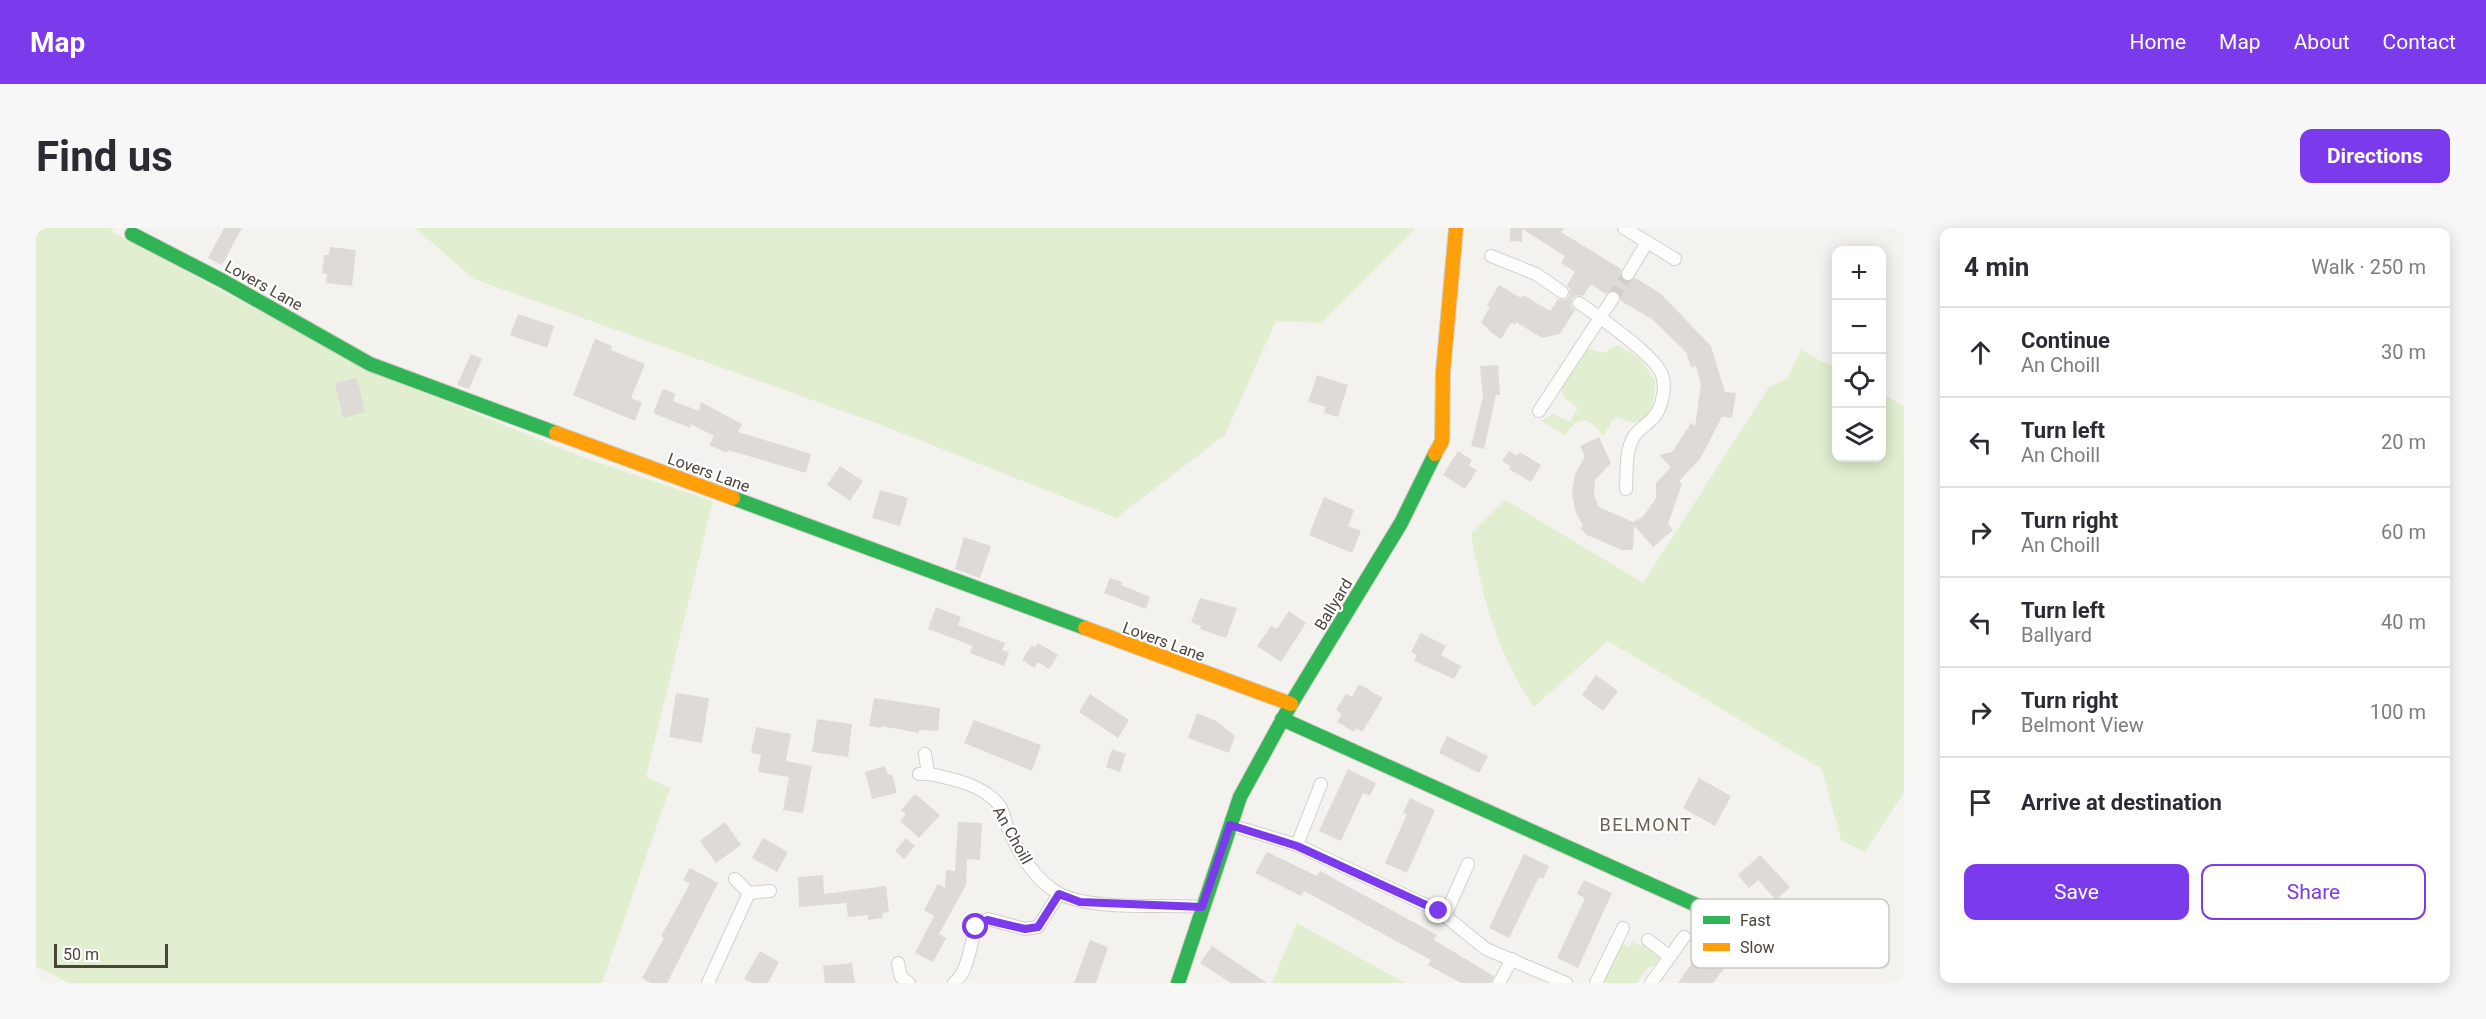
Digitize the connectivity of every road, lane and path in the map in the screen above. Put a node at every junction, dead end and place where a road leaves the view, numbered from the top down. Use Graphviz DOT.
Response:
graph roads {
  1 [pos="1456,228"];
  2 [pos="1624,228"];
  3 [pos="132,234"];
  4 [pos="1647,242"];
  5 [pos="1491,256"];
  6 [pos="1674,260"];
  7 [pos="1628,274"];
  8 [pos="1562,292"];
  9 [pos="1613,298"];
  10 [pos="1579,303"];
  11 [pos="1600,317"];
  12 [pos="1539,411"];
  13 [pos="1626,489"];
  14 [pos="1291,704"];
  15 [pos="1282,719"];
  16 [pos="925,754"];
  17 [pos="1321,784"];
  18 [pos="1230,825"];
  19 [pos="1297,846"];
  20 [pos="1468,864"];
  21 [pos="735,879"];
  22 [pos="770,891"];
  23 [pos="749,892"];
  24 [pos="1059,894"];
  25 [pos="1691,903"];
  26 [pos="1202,907"];
  27 [pos="1445,916"];
  28 [pos="1623,928"];
  29 [pos="1684,937"];
  30 [pos="1648,940"];
  31 [pos="1670,957"];
  32 [pos="1512,959"];
  33 [pos="898,963"];
  34 [pos="708,983"];
  35 [pos="909,983"];
  36 [pos="954,983"];
  37 [pos="1178,983"];
  38 [pos="1499,983"];
  39 [pos="1566,983"];
  40 [pos="1596,983"];
  41 [pos="1651,983"];
  1 -- 14 [label="street, Ballyard"];
  2 -- 4 [label="street"];
  3 -- 14 [label="street, Lovers Lane"];
  4 -- 6 [label="street"];
  4 -- 7 [label="street"];
  5 -- 8 [label="street"];
  9 -- 11 [label="street"];
  10 -- 11 [label="street"];
  11 -- 12 [label="street"];
  11 -- 13 [label="street"];
  14 -- 15 [label="street, Ballyard"];
  15 -- 18 [label="street, Ballyard"];
  15 -- 25 [label="street"];
  16 -- 24 [label="street, An Choill"];
  17 -- 19 [label="street"];
  18 -- 19 [label="street"];
  18 -- 26 [label="street, Ballyard"];
  19 -- 27 [label="street"];
  20 -- 27 [label="street"];
  21 -- 23 [label="street"];
  22 -- 23 [label="street"];
  23 -- 34 [label="street"];
  24 -- 26 [label="street, An Choill"];
  24 -- 36 [label="street"];
  26 -- 37 [label="street, Ballyard"];
  27 -- 32 [label="street"];
  28 -- 40 [label="street"];
  29 -- 31 [label="street"];
  30 -- 31 [label="street"];
  31 -- 41 [label="street"];
  32 -- 38 [label="street"];
  32 -- 39 [label="street"];
  33 -- 35 [label="street"];
}
